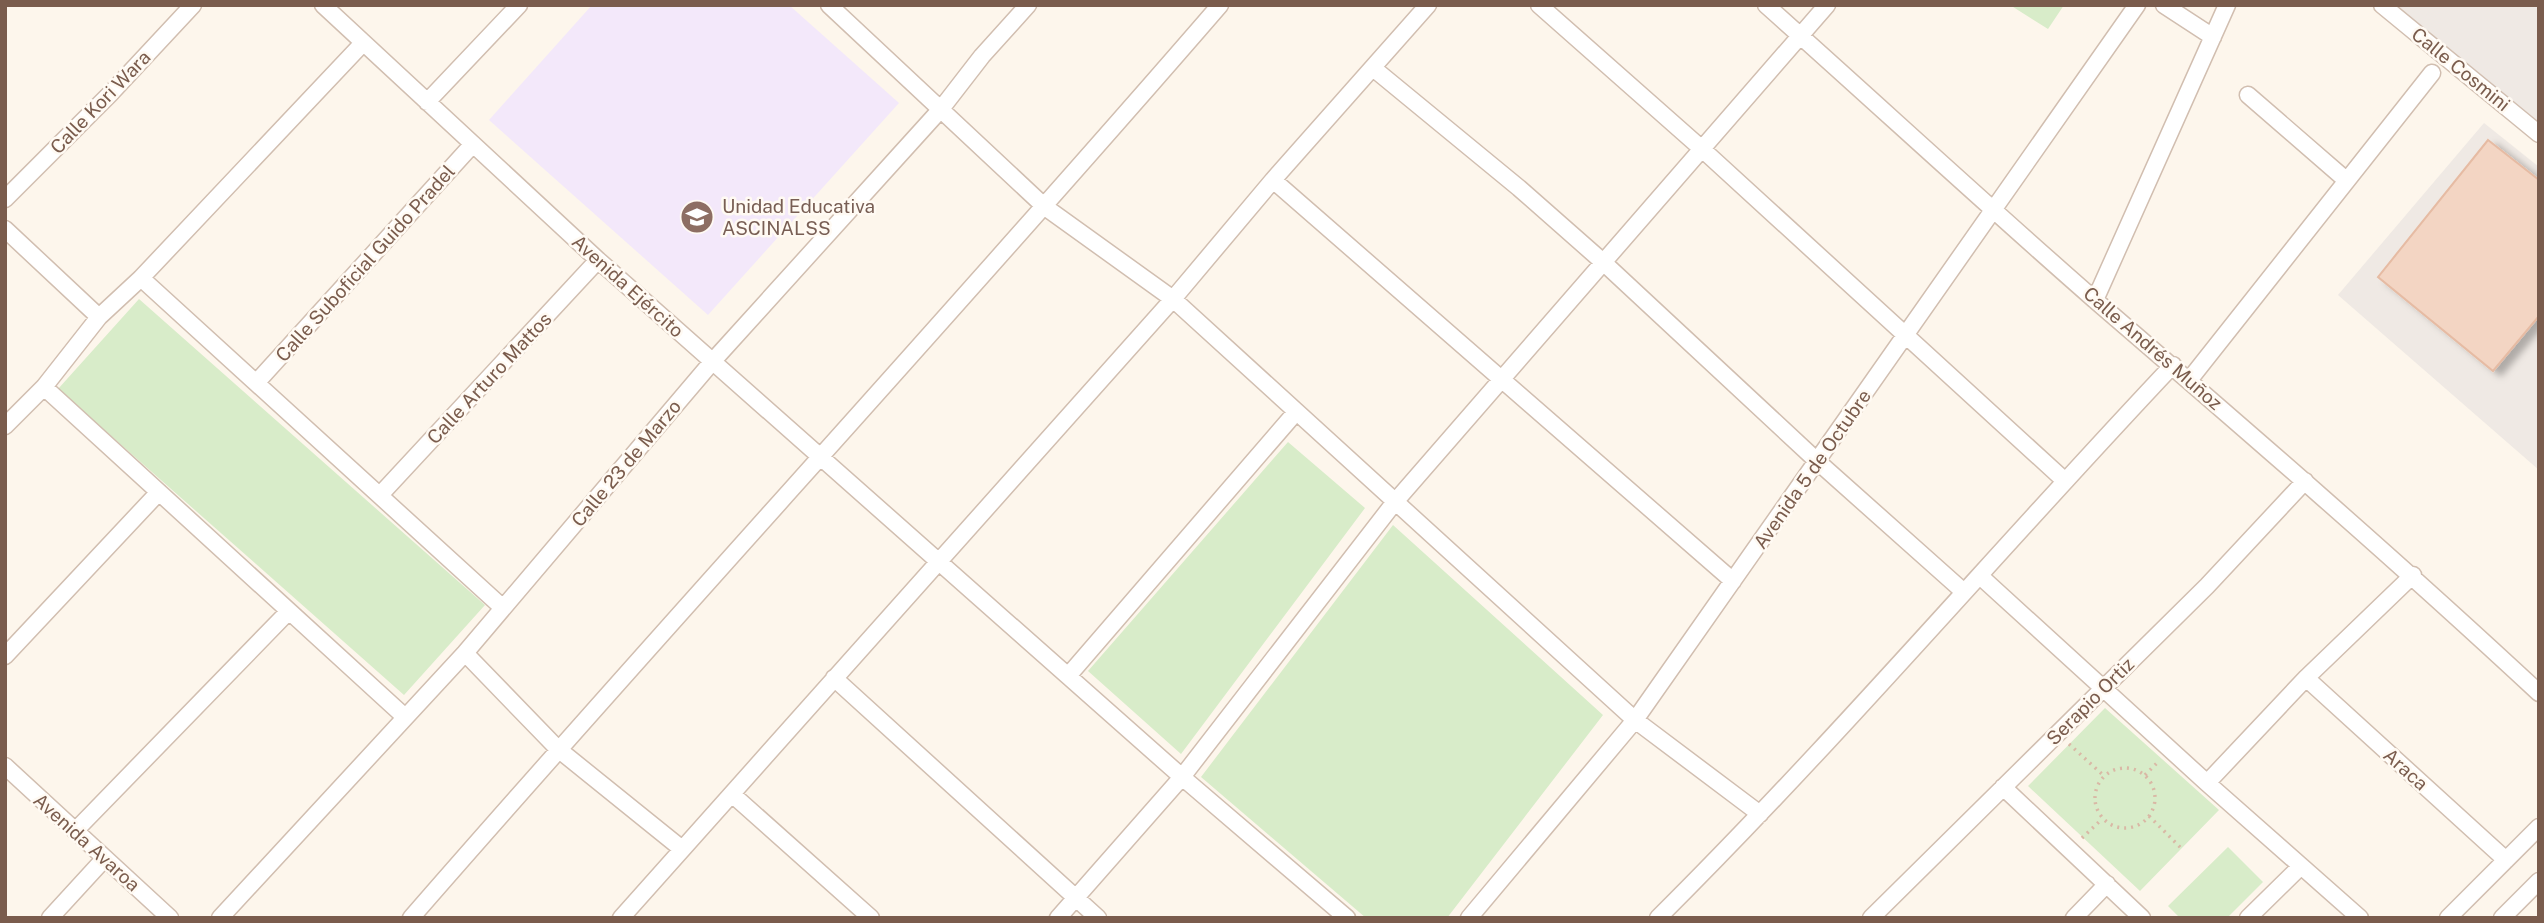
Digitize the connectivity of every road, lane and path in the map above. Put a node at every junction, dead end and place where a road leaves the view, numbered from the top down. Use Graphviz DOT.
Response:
graph roads {
  1 [pos="193,5"];
  2 [pos="323,5"];
  3 [pos="519,5"];
  4 [pos="829,5"];
  5 [pos="1028,5"];
  6 [pos="1220,5"];
  7 [pos="1539,5"];
  8 [pos="1766,5"];
  9 [pos="1827,5"];
  10 [pos="2137,5"];
  11 [pos="2164,5"];
  12 [pos="2227,5"];
  13 [pos="2382,5"];
  14 [pos="1426,6"];
  15 [pos="1800,36"];
  16 [pos="2213,37"];
  17 [pos="363,43"];
  18 [pos="1373,68"];
  19 [pos="2432,73"];
  20 [pos="2248,94"];
  21 [pos="427,102"];
  22 [pos="940,109"];
  23 [pos="2539,134"];
  24 [pos="473,144"];
  25 [pos="1702,149"];
  26 [pos="1273,180"];
  27 [pos="2346,180"];
  28 [pos="5,199"];
  29 [pos="1045,207"];
  30 [pos="1994,209"];
  31 [pos="5,229"];
  32 [pos="598,260"];
  33 [pos="1603,262"];
  34 [pos="141,278"];
  35 [pos="1173,299"];
  36 [pos="2095,300"];
  37 [pos="99,317"];
  38 [pos="1904,337"];
  39 [pos="712,362"];
  40 [pos="2173,365"];
  41 [pos="2190,379"];
  42 [pos="1501,380"];
  43 [pos="256,383"];
  44 [pos="44,387"];
  45 [pos="1296,412"];
  46 [pos="5,426"];
  47 [pos="821,457"];
  48 [pos="1817,461"];
  49 [pos="2064,480"];
  50 [pos="2305,481"];
  51 [pos="159,492"];
  52 [pos="380,495"];
  53 [pos="1394,503"];
  54 [pos="939,562"];
  55 [pos="2413,575"];
  56 [pos="1980,576"];
  57 [pos="1733,581"];
  58 [pos="1964,592"];
  59 [pos="503,608"];
  60 [pos="289,611"];
  61 [pos="465,653"];
  62 [pos="5,656"];
  63 [pos="1068,676"];
  64 [pos="834,678"];
  65 [pos="2306,678"];
  66 [pos="2103,687"];
  67 [pos="2539,693"];
  68 [pos="405,717"];
  69 [pos="1635,720"];
  70 [pos="2057,733"];
  71 [pos="558,749"];
  72 [pos="5,766"];
  73 [pos="2103,775"];
  74 [pos="1182,777"];
  75 [pos="2207,783"];
  76 [pos="2003,787"];
  77 [pos="733,795"];
  78 [pos="1760,814"];
  79 [pos="2149,816"];
  80 [pos="2102,819"];
  81 [pos="2539,827"];
  82 [pos="75,831"];
  83 [pos="2181,848"];
  84 [pos="682,849"];
  85 [pos="2070,850"];
  86 [pos="105,858"];
  87 [pos="2506,860"];
  88 [pos="2301,866"];
  89 [pos="2539,881"];
  90 [pos="2107,884"];
  91 [pos="1075,898"];
  92 [pos="625,916"];
  93 [pos="50,918"];
  94 [pos="170,918"];
  95 [pos="220,918"];
  96 [pos="411,918"];
  97 [pos="871,918"];
  98 [pos="1058,918"];
  99 [pos="1098,918"];
  100 [pos="1347,918"];
  101 [pos="1469,918"];
  102 [pos="1658,918"];
  103 [pos="1871,918"];
  104 [pos="2074,918"];
  105 [pos="2142,918"];
  106 [pos="2249,918"];
  107 [pos="2360,918"];
  108 [pos="2448,918"];
  109 [pos="2502,918"];
  1 -- 28 [label="street, Calle Kori Wara"];
  2 -- 17 [label="street, Avenida Ejército"];
  3 -- 21 [label="street"];
  4 -- 22 [label="street"];
  5 -- 22 [label="street, Calle 23 de Marzo"];
  6 -- 29 [label="street"];
  7 -- 25 [label="street"];
  8 -- 15 [label="street, Calle Andrés Muñoz"];
  9 -- 15 [label="street"];
  10 -- 30 [label="street, Avenida 5 de Octubre"];
  11 -- 16 [label="street"];
  12 -- 16 [label="street"];
  13 -- 23 [label="street, Calle Cosmini"];
  14 -- 18 [label="street"];
  15 -- 25 [label="street"];
  15 -- 30 [label="street, Calle Andrés Muñoz"];
  16 -- 36 [label="street"];
  17 -- 21 [label="street, Avenida Ejército"];
  17 -- 34 [label="street"];
  18 -- 26 [label="street"];
  18 -- 33 [label="street"];
  19 -- 27 [label="street"];
  20 -- 27 [label="street"];
  21 -- 24 [label="street, Avenida Ejército"];
  22 -- 29 [label="street"];
  22 -- 39 [label="street, Calle 23 de Marzo"];
  24 -- 32 [label="street, Avenida Ejército"];
  24 -- 43 [label="street, Calle Suboficial Guido Pradel"];
  25 -- 33 [label="street"];
  25 -- 38 [label="street"];
  26 -- 35 [label="street"];
  26 -- 42 [label="street"];
  27 -- 41 [label="street"];
  29 -- 35 [label="street"];
  29 -- 47 [label="street"];
  30 -- 36 [label="street, Calle Andrés Muñoz"];
  30 -- 38 [label="street, Avenida 5 de Octubre"];
  31 -- 37 [label="street"];
  32 -- 39 [label="street, Avenida Ejército"];
  32 -- 52 [label="street, Calle Arturo Mattos"];
  33 -- 42 [label="street"];
  33 -- 48 [label="street"];
  34 -- 37 [label="street"];
  34 -- 43 [label="street"];
  35 -- 45 [label="street"];
  35 -- 54 [label="street"];
  36 -- 40 [label="street, Calle Andrés Muñoz"];
  37 -- 44 [label="street"];
  38 -- 48 [label="street, Avenida 5 de Octubre"];
  38 -- 49 [label="street"];
  39 -- 47 [label="street, Avenida Ejército"];
  39 -- 59 [label="street, Calle 23 de Marzo"];
  40 -- 41 [label="street, Calle Andrés Muñoz"];
  40 -- 49 [label="street"];
  41 -- 50 [label="street, Calle Andrés Muñoz"];
  42 -- 53 [label="street"];
  42 -- 57 [label="street"];
  43 -- 52 [label="street"];
  44 -- 46 [label="street"];
  44 -- 51 [label="street"];
  45 -- 53 [label="street"];
  45 -- 63 [label="street"];
  47 -- 54 [label="street, Avenida Ejército"];
  47 -- 71 [label="street"];
  48 -- 57 [label="street, Avenida 5 de Octubre"];
  48 -- 58 [label="street"];
  49 -- 56 [label="street"];
  50 -- 55 [label="street, Calle Andrés Muñoz"];
  50 -- 66 [label="street, Serapio Ortiz"];
  51 -- 60 [label="street"];
  51 -- 62 [label="street"];
  52 -- 59 [label="street"];
  53 -- 69 [label="street"];
  53 -- 74 [label="street"];
  54 -- 63 [label="street, Avenida Ejército"];
  54 -- 64 [label="street"];
  55 -- 65 [label="street"];
  55 -- 67 [label="street, Calle Andrés Muñoz"];
  56 -- 58 [label="street"];
  56 -- 66 [label="street"];
  57 -- 69 [label="street, Avenida 5 de Octubre"];
  58 -- 78 [label="street"];
  59 -- 61 [label="street, Calle 23 de Marzo"];
  60 -- 68 [label="street"];
  60 -- 82 [label="street"];
  61 -- 68 [label="street, Calle 23 de Marzo"];
  61 -- 71 [label="street"];
  63 -- 74 [label="street, Avenida Ejército"];
  64 -- 77 [label="street"];
  64 -- 91 [label="street"];
  65 -- 75 [label="street"];
  65 -- 87 [label="street, Araca"];
  66 -- 70 [label="street, Serapio Ortiz"];
  66 -- 75 [label="street"];
  68 -- 95 [label="street, Calle 23 de Marzo"];
  69 -- 78 [label="street"];
  69 -- 101 [label="street, Avenida 5 de Octubre"];
  70 -- 73 [label="path"];
  70 -- 76 [label="street, Serapio Ortiz"];
  71 -- 84 [label="street"];
  71 -- 96 [label="street"];
  72 -- 82 [label="street, Avenida Avaroa"];
  73 -- 79 [label="path"];
  73 -- 80 [label="path"];
  74 -- 91 [label="street"];
  74 -- 100 [label="street, Avenida Ejército"];
  75 -- 88 [label="street"];
  76 -- 85 [label="street"];
  76 -- 103 [label="street, Serapio Ortiz"];
  77 -- 84 [label="street"];
  77 -- 97 [label="street"];
  78 -- 102 [label="street"];
  79 -- 80 [label="path"];
  79 -- 83 [label="path"];
  80 -- 85 [label="path"];
  81 -- 87 [label="street"];
  82 -- 86 [label="street, Avenida Avaroa"];
  84 -- 92 [label="street"];
  85 -- 90 [label="street"];
  86 -- 93 [label="street"];
  86 -- 94 [label="street, Avenida Avaroa"];
  87 -- 108 [label="street"];
  88 -- 106 [label="street"];
  88 -- 107 [label="street"];
  89 -- 109 [label="street"];
  90 -- 104 [label="street"];
  90 -- 105 [label="street"];
  91 -- 98 [label="street"];
  91 -- 99 [label="street"];
}
